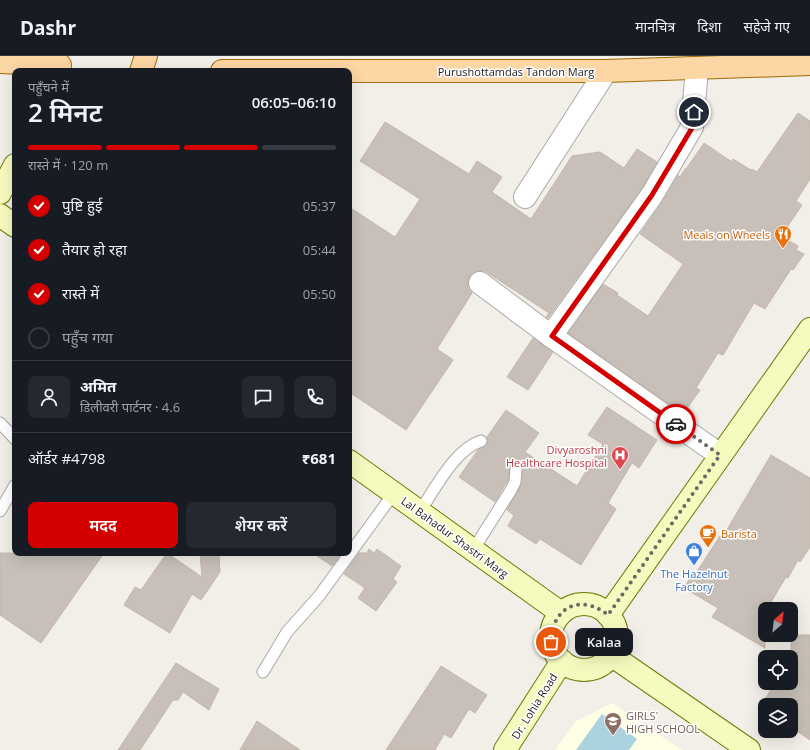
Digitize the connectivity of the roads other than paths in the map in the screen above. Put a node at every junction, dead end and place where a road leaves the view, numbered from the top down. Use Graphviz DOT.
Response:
graph roads {
  1 [pos="146,56"];
  2 [pos="0,62"];
  3 [pos="61,64"];
  4 [pos="810,64"];
  5 [pos="142,68"];
  6 [pos="697,68"];
  7 [pos="352,71"];
  8 [pos="606,71"];
  9 [pos="12,171"];
  10 [pos="12,189"];
  11 [pos="0,193"];
  12 [pos="525,197"];
  13 [pos="0,201"];
  14 [pos="0,215"];
  15 [pos="12,224"];
  16 [pos="480,283"];
  17 [pos="810,329"];
  18 [pos="552,336"];
  19 [pos="0,423"];
  20 [pos="12,436"];
  21 [pos="481,441"];
  22 [pos="720,455"];
  23 [pos="352,463"];
  24 [pos="516,469"];
  25 [pos="12,490"];
  26 [pos="394,493"];
  27 [pos="0,511"];
  28 [pos="420,511"];
  29 [pos="473,550"];
  30 [pos="352,551"];
  31 [pos="348,556"];
  32 [pos="561,613"];
  33 [pos="608,615"];
  34 [pos="611,655"];
  35 [pos="562,661"];
  36 [pos="263,672"];
  37 [pos="505,750"];
  38 [pos="749,750"];
  1 -- 5 [label="main road"];
  2 -- 3 [label="main road"];
  4 -- 6 [label="main road, Purushottamdas Tandon Marg"];
  6 -- 8 [label="main road, Purushottamdas Tandon Marg"];
  6 -- 18 [label="street"];
  7 -- 8 [label="main road, Purushottamdas Tandon Marg"];
  8 -- 12 [label="street"];
  9 -- 11 [label="street"];
  10 -- 13 [label="street"];
  14 -- 15 [label="street"];
  16 -- 18 [label="street"];
  17 -- 22 [label="street"];
  18 -- 22 [label="street"];
  19 -- 20 [label="lane"];
  21 -- 28 [label="lane"];
  22 -- 33 [label="street"];
  23 -- 26 [label="street, Lal Bahadur Shastri Marg"];
  24 -- 29 [label="lane"];
  25 -- 27 [label="lane"];
  26 -- 28 [label="street, Lal Bahadur Shastri Marg"];
  26 -- 30 [label="lane"];
  28 -- 29 [label="street, Lal Bahadur Shastri Marg"];
  29 -- 32 [label="street, Lal Bahadur Shastri Marg"];
  31 -- 36 [label="lane"];
  32 -- 33 [label="street"];
  32 -- 35 [label="street"];
  33 -- 34 [label="street"];
  34 -- 35 [label="street"];
  34 -- 38 [label="street"];
  35 -- 37 [label="street, Dr. Lohia Road"];
}
